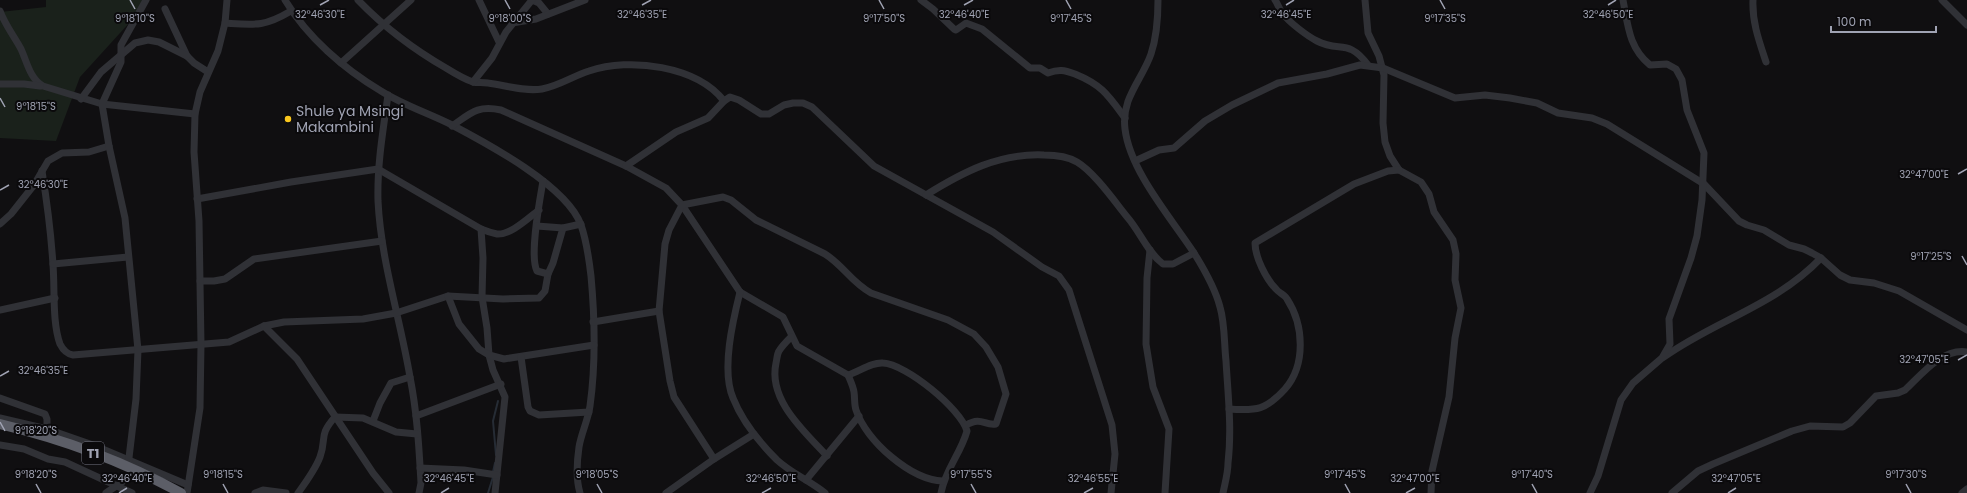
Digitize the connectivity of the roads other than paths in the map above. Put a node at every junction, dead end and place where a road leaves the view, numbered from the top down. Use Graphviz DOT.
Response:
graph roads {
  1 [pos="146,0"];
  2 [pos="227,0"];
  3 [pos="285,0"];
  4 [pos="358,0"];
  5 [pos="411,0"];
  6 [pos="479,0"];
  7 [pos="532,0"];
  8 [pos="585,0"];
  9 [pos="921,0"];
  10 [pos="1158,0"];
  11 [pos="1275,0"];
  12 [pos="1365,0"];
  13 [pos="1623,0"];
  14 [pos="1753,0"];
  15 [pos="1942,0"];
  16 [pos="165,9"];
  17 [pos="0,11"];
  18 [pos="291,11"];
  19 [pos="548,14"];
  20 [pos="225,23"];
  21 [pos="512,23"];
  22 [pos="383,25"];
  23 [pos="1967,25"];
  24 [pos="499,42"];
  25 [pos="122,55"];
  26 [pos="187,56"];
  27 [pos="1766,62"];
  28 [pos="341,63"];
  29 [pos="1368,65"];
  30 [pos="1383,68"];
  31 [pos="208,72"];
  32 [pos="473,82"];
  33 [pos="0,84"];
  34 [pos="43,86"];
  35 [pos="388,95"];
  36 [pos="81,99"];
  37 [pos="724,101"];
  38 [pos="102,104"];
  39 [pos="195,114"];
  40 [pos="1125,118"];
  41 [pos="452,126"];
  42 [pos="109,146"];
  43 [pos="1135,161"];
  44 [pos="626,166"];
  45 [pos="378,169"];
  46 [pos="1399,170"];
  47 [pos="42,171"];
  48 [pos="544,181"];
  49 [pos="1704,184"];
  50 [pos="926,195"];
  51 [pos="197,199"];
  52 [pos="682,205"];
  53 [pos="539,210"];
  54 [pos="0,224"];
  55 [pos="581,224"];
  56 [pos="537,226"];
  57 [pos="563,228"];
  58 [pos="481,229"];
  59 [pos="382,241"];
  60 [pos="1150,250"];
  61 [pos="1194,253"];
  62 [pos="128,257"];
  63 [pos="1821,258"];
  64 [pos="53,264"];
  65 [pos="548,274"];
  66 [pos="200,281"];
  67 [pos="740,292"];
  68 [pos="448,296"];
  69 [pos="482,297"];
  70 [pos="55,298"];
  71 [pos="0,310"];
  72 [pos="659,311"];
  73 [pos="396,313"];
  74 [pos="594,322"];
  75 [pos="264,326"];
  76 [pos="1967,330"];
  77 [pos="791,336"];
  78 [pos="201,344"];
  79 [pos="594,345"];
  80 [pos="138,350"];
  81 [pos="1967,352"];
  82 [pos="488,355"];
  83 [pos="521,357"];
  84 [pos="1662,358"];
  85 [pos="848,375"];
  86 [pos="410,377"];
  87 [pos="501,384"];
  88 [pos="0,398"];
  89 [pos="1229,410"];
  90 [pos="589,412"];
  91 [pos="335,416"];
  92 [pos="416,416"];
  93 [pos="858,416"];
  94 [pos="0,418"];
  95 [pos="373,421"];
  96 [pos="0,424"];
  97 [pos="966,425"];
  98 [pos="47,433"];
  99 [pos="417,434"];
  100 [pos="754,434"];
  101 [pos="0,445"];
  102 [pos="827,456"];
  103 [pos="714,459"];
  104 [pos="128,463"];
  105 [pos="420,468"];
  106 [pos="138,471"];
  107 [pos="497,475"];
  108 [pos="806,480"];
  109 [pos="943,481"];
  110 [pos="188,485"];
  111 [pos="116,486"];
  112 [pos="1967,489"];
  113 [pos="181,492"];
  114 [pos="106,493"];
  115 [pos="132,493"];
  116 [pos="255,493"];
  117 [pos="286,493"];
  118 [pos="298,493"];
  119 [pos="389,493"];
  120 [pos="419,493"];
  121 [pos="495,493"];
  122 [pos="580,493"];
  123 [pos="666,493"];
  124 [pos="825,493"];
  125 [pos="940,493"];
  126 [pos="1111,493"];
  127 [pos="1165,493"];
  128 [pos="1223,493"];
  129 [pos="1431,493"];
  130 [pos="1590,493"];
  131 [pos="1672,493"];
  132 [pos="1962,493"];
  1 -- 25 [label="street"];
  2 -- 20 [label="street"];
  3 -- 18 [label="street"];
  4 -- 22 [label="street"];
  5 -- 22 [label="street"];
  6 -- 24 [label="street"];
  7 -- 19 [label="street"];
  7 -- 21 [label="street"];
  8 -- 19 [label="street"];
  9 -- 40 [label="street"];
  10 -- 40 [label="street"];
  11 -- 29 [label="street"];
  12 -- 30 [label="street"];
  13 -- 49 [label="street"];
  14 -- 27 [label="street"];
  15 -- 23 [label="street"];
  16 -- 26 [label="street"];
  17 -- 34 [label="street"];
  18 -- 20 [label="street"];
  18 -- 28 [label="street"];
  19 -- 21 [label="street"];
  20 -- 31 [label="street"];
  21 -- 24 [label="street"];
  22 -- 28 [label="street"];
  22 -- 32 [label="street"];
  24 -- 32 [label="street"];
  25 -- 26 [label="street"];
  25 -- 36 [label="street"];
  25 -- 38 [label="street"];
  26 -- 31 [label="street"];
  28 -- 35 [label="street"];
  29 -- 30 [label="street"];
  29 -- 43 [label="street"];
  30 -- 46 [label="street"];
  30 -- 49 [label="street"];
  31 -- 39 [label="street"];
  32 -- 37 [label="street"];
  33 -- 34 [label="street"];
  34 -- 36 [label="street"];
  35 -- 41 [label="street"];
  35 -- 45 [label="street"];
  36 -- 38 [label="street"];
  37 -- 44 [label="street"];
  37 -- 50 [label="street"];
  38 -- 39 [label="street"];
  38 -- 42 [label="street"];
  39 -- 51 [label="street"];
  40 -- 43 [label="street"];
  41 -- 44 [label="street"];
  41 -- 48 [label="street"];
  42 -- 47 [label="street"];
  42 -- 62 [label="street"];
  43 -- 61 [label="street"];
  44 -- 52 [label="street"];
  45 -- 51 [label="street"];
  45 -- 58 [label="street"];
  45 -- 59 [label="street"];
  46 -- 89 [label="street"];
  46 -- 129 [label="street"];
  47 -- 54 [label="street"];
  47 -- 64 [label="street"];
  48 -- 53 [label="street"];
  48 -- 55 [label="street"];
  49 -- 63 [label="street"];
  49 -- 84 [label="street"];
  50 -- 60 [label="street"];
  50 -- 126 [label="street"];
  51 -- 66 [label="street"];
  52 -- 67 [label="street"];
  52 -- 72 [label="street"];
  52 -- 97 [label="street"];
  53 -- 56 [label="street"];
  53 -- 58 [label="street"];
  55 -- 57 [label="street"];
  55 -- 74 [label="street"];
  56 -- 57 [label="street"];
  56 -- 65 [label="street"];
  57 -- 65 [label="street"];
  58 -- 69 [label="street"];
  59 -- 66 [label="street"];
  59 -- 73 [label="street"];
  60 -- 61 [label="street"];
  60 -- 127 [label="street"];
  61 -- 89 [label="street"];
  62 -- 64 [label="street"];
  62 -- 80 [label="street"];
  63 -- 76 [label="street"];
  63 -- 84 [label="street"];
  64 -- 70 [label="street"];
  65 -- 69 [label="street"];
  66 -- 78 [label="street"];
  67 -- 77 [label="street"];
  67 -- 100 [label="street"];
  68 -- 69 [label="street"];
  68 -- 73 [label="street"];
  68 -- 82 [label="street"];
  69 -- 82 [label="street"];
  70 -- 71 [label="street"];
  70 -- 80 [label="street"];
  72 -- 74 [label="street"];
  72 -- 103 [label="street"];
  73 -- 75 [label="street"];
  73 -- 86 [label="street"];
  74 -- 79 [label="street"];
  75 -- 78 [label="street"];
  75 -- 91 [label="street"];
  77 -- 85 [label="street"];
  77 -- 102 [label="street"];
  78 -- 80 [label="street"];
  78 -- 110 [label="street"];
  79 -- 83 [label="street"];
  79 -- 90 [label="street"];
  80 -- 104 [label="street"];
  81 -- 131 [label="street"];
  82 -- 83 [label="street"];
  82 -- 87 [label="street"];
  83 -- 90 [label="street"];
  84 -- 130 [label="street"];
  85 -- 93 [label="street"];
  85 -- 97 [label="street"];
  86 -- 92 [label="street"];
  86 -- 95 [label="street"];
  87 -- 92 [label="street"];
  87 -- 107 [label="street"];
  88 -- 98 [label="street"];
  89 -- 128 [label="street"];
  90 -- 122 [label="street"];
  91 -- 95 [label="street"];
  91 -- 118 [label="street"];
  91 -- 119 [label="street"];
  92 -- 99 [label="street"];
  93 -- 102 [label="street"];
  93 -- 109 [label="street"];
  94 -- 98 [label="street"];
  95 -- 99 [label="street"];
  96 -- 98 [label="highway, T1"];
  97 -- 109 [label="street"];
  98 -- 104 [label="highway, T1"];
  99 -- 105 [label="street"];
  100 -- 103 [label="street"];
  100 -- 108 [label="street"];
  101 -- 111 [label="street"];
  102 -- 108 [label="street"];
  103 -- 123 [label="street"];
  104 -- 106 [label="highway, T1"];
  104 -- 110 [label="street"];
  105 -- 107 [label="street"];
  105 -- 120 [label="street"];
  106 -- 111 [label="street"];
  106 -- 113 [label="highway, T1"];
  107 -- 121 [label="street"];
  108 -- 124 [label="street"];
  109 -- 125 [label="street"];
  110 -- 113 [label="street"];
  111 -- 114 [label="street"];
  111 -- 115 [label="street"];
  112 -- 132 [label="street"];
  116 -- 117 [label="street"];
}
